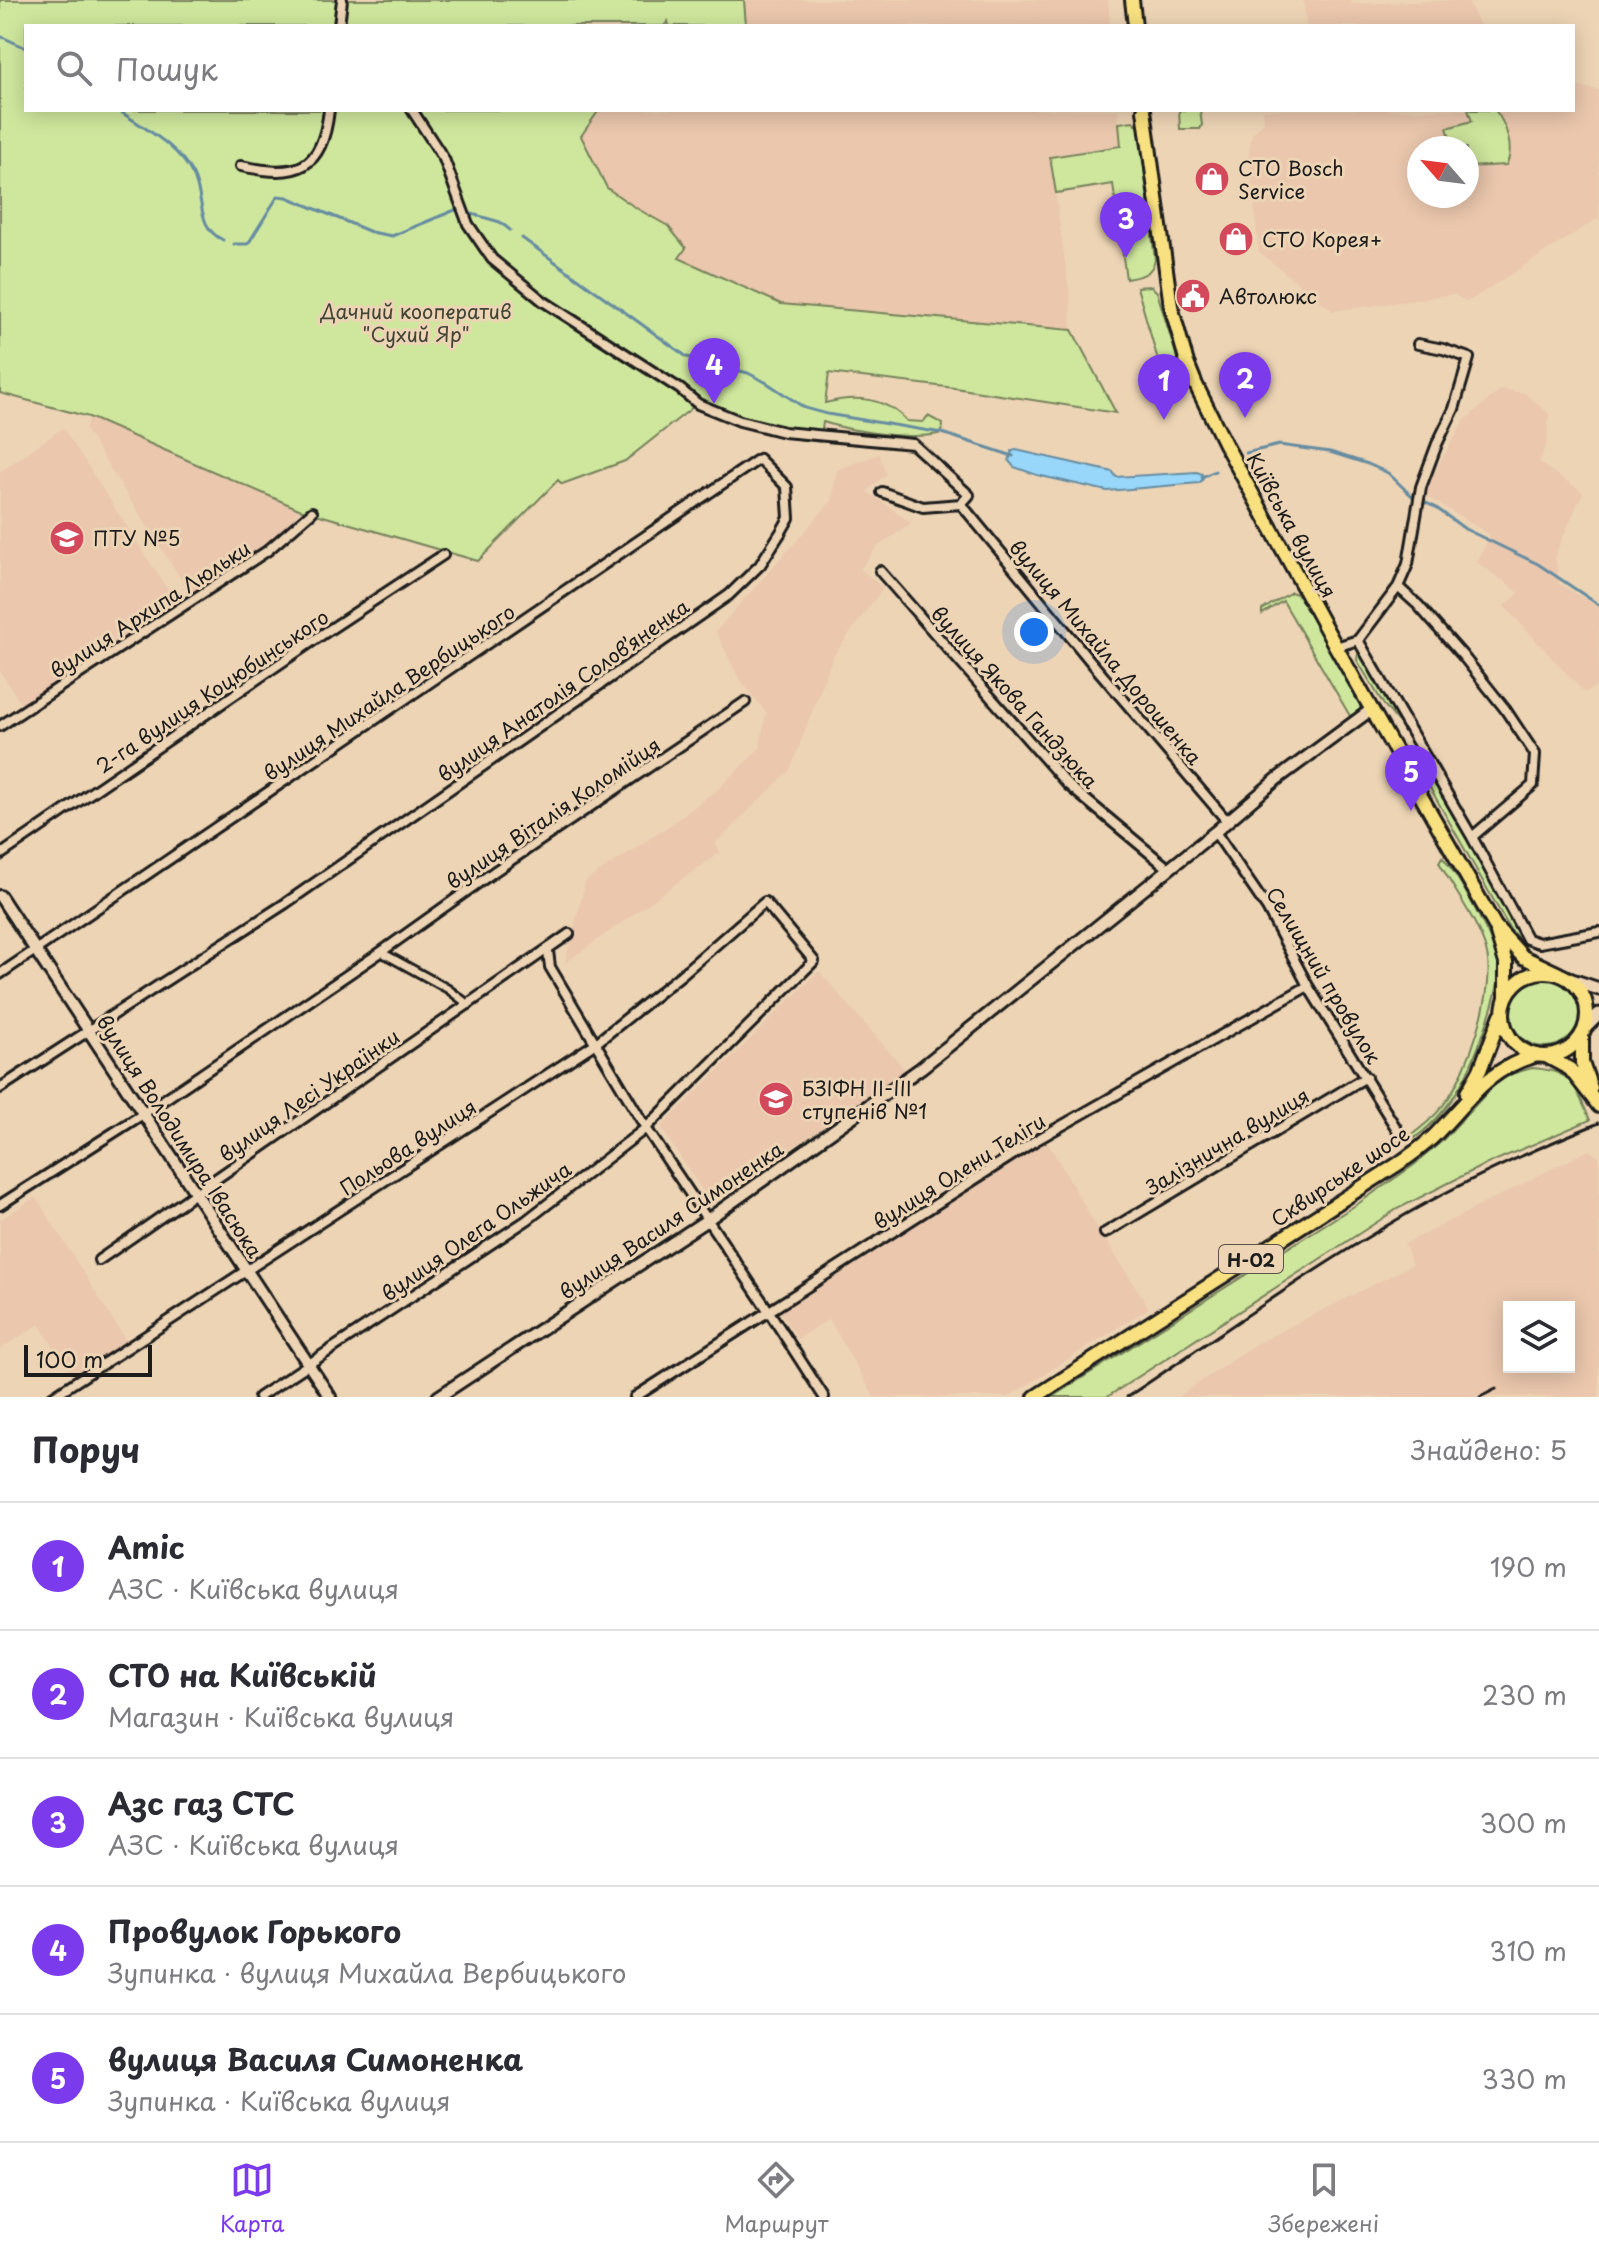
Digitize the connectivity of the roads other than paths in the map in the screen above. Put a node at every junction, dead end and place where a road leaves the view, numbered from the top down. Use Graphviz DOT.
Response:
graph roads {
  1 [pos="342,0"];
  2 [pos="1132,0"];
  3 [pos="339,24"];
  4 [pos="1135,24"];
  5 [pos="329,112"];
  6 [pos="413,112"];
  7 [pos="1144,112"];
  8 [pos="241,166"];
  9 [pos="1418,344"];
  10 [pos="759,459"];
  11 [pos="882,492"];
  12 [pos="961,504"];
  13 [pos="312,512"];
  14 [pos="443,555"];
  15 [pos="880,571"];
  16 [pos="1398,587"];
  17 [pos="1358,640"];
  18 [pos="1336,647"];
  19 [pos="745,702"];
  20 [pos="1372,709"];
  21 [pos="0,726"];
  22 [pos="1227,821"];
  23 [pos="1215,832"];
  24 [pos="1472,837"];
  25 [pos="0,855"];
  26 [pos="1169,869"];
  27 [pos="0,896"];
  28 [pos="765,902"];
  29 [pos="1495,926"];
  30 [pos="1599,932"];
  31 [pos="569,934"];
  32 [pos="36,951"];
  33 [pos="548,951"];
  34 [pos="381,952"];
  35 [pos="0,974"];
  36 [pos="1564,976"];
  37 [pos="1308,986"];
  38 [pos="1599,989"];
  39 [pos="469,1005"];
  40 [pos="1504,1005"];
  41 [pos="1599,1014"];
  42 [pos="1584,1031"];
  43 [pos="90,1032"];
  44 [pos="596,1043"];
  45 [pos="1542,1055"];
  46 [pos="1366,1077"];
  47 [pos="0,1088"];
  48 [pos="1598,1104"];
  49 [pos="1457,1109"];
  50 [pos="143,1114"];
  51 [pos="646,1128"];
  52 [pos="1401,1136"];
  53 [pos="195,1193"];
  54 [pos="0,1205"];
  55 [pos="707,1220"];
  56 [pos="1105,1233"];
  57 [pos="99,1260"];
  58 [pos="247,1272"];
  59 [pos="768,1310"];
  60 [pos="309,1365"];
  61 [pos="52,1397"];
  62 [pos="259,1397"];
  63 [pos="330,1397"];
  64 [pos="438,1397"];
  65 [pos="635,1397"];
  66 [pos="824,1397"];
  67 [pos="1035,1397"];
  1 -- 3 [label="street"];
  2 -- 4 [label="main road"];
  5 -- 8 [label="street"];
  6 -- 12 [label="street, вулиця Михайла Дорошенка"];
  7 -- 18 [label="main road, Київська вулиця"];
  9 -- 16 [label="street"];
  10 -- 32 [label="street, вулиця Михайла Вербицького"];
  10 -- 43 [label="street, вулиця Анатолія Соловʼяненка"];
  11 -- 12 [label="street"];
  12 -- 22 [label="street, вулиця Михайла Дорошенка"];
  13 -- 21 [label="street, вулиця Архипа Люльки"];
  14 -- 25 [label="street, 2-га вулиця Коцюбинського"];
  15 -- 26 [label="street, вулиця Якова Гандзюка"];
  16 -- 17 [label="street"];
  16 -- 24 [label="street"];
  17 -- 18 [label="street"];
  17 -- 24 [label="street"];
  18 -- 20 [label="main road, Київська вулиця"];
  19 -- 34 [label="street, вулиця Віталія Коломійця"];
  20 -- 22 [label="street, вулиця Василя Симоненка"];
  20 -- 29 [label="main road, Київська вулиця"];
  22 -- 23 [label="street, вулиця Василя Симоненка"];
  23 -- 26 [label="street, вулиця Василя Симоненка"];
  23 -- 37 [label="street, Селищний провулок"];
  24 -- 30 [label="street"];
  26 -- 55 [label="street, вулиця Василя Симоненка"];
  27 -- 32 [label="street, вулиця Володимира Івасюка"];
  28 -- 44 [label="street, Польова вулиця"];
  28 -- 51 [label="street, вулиця Олега Ольжича"];
  29 -- 36 [label="main road, Київська вулиця"];
  29 -- 40 [label="main road, Київська вулиця"];
  31 -- 33 [label="street, вулиця Лесі Українки"];
  32 -- 35 [label="street, вулиця Михайла Вербицького"];
  32 -- 43 [label="street, вулиця Володимира Івасюка"];
  33 -- 39 [label="street, вулиця Лесі Українки"];
  33 -- 44 [label="street"];
  34 -- 39 [label="street"];
  34 -- 50 [label="street, вулиця Віталія Коломійця"];
  36 -- 38 [label="main road"];
  36 -- 40 [label="main road, Н-02"];
  36 -- 42 [label="main road"];
  37 -- 46 [label="street, Селищний провулок"];
  37 -- 59 [label="street, вулиця Олени Теліги"];
  39 -- 53 [label="street, вулиця Лесі Українки"];
  40 -- 45 [label="main road"];
  40 -- 49 [label="main road, Сквирське шосе / Н-02"];
  41 -- 42 [label="main road"];
  42 -- 45 [label="main road"];
  42 -- 48 [label="main road"];
  43 -- 47 [label="street, вулиця Анатолія Соловʼяненка"];
  43 -- 50 [label="street, вулиця Володимира Івасюка"];
  44 -- 51 [label="street"];
  44 -- 58 [label="street, Польова вулиця"];
  45 -- 48 [label="main road"];
  45 -- 49 [label="main road, Сквирське шосе / Н-02"];
  46 -- 52 [label="street, Селищний провулок"];
  46 -- 56 [label="street, Залізнична вулиця"];
  49 -- 67 [label="main road, Сквирське шосе / Н-02"];
  50 -- 53 [label="street, вулиця Володимира Івасюка"];
  50 -- 54 [label="street, вулиця Віталія Коломійця"];
  51 -- 55 [label="street"];
  51 -- 60 [label="street, вулиця Олега Ольжича"];
  53 -- 57 [label="street, вулиця Лесі Українки"];
  53 -- 58 [label="street, вулиця Володимира Івасюка"];
  55 -- 59 [label="street"];
  55 -- 64 [label="street, вулиця Василя Симоненка"];
  58 -- 60 [label="street, вулиця Володимира Івасюка"];
  58 -- 61 [label="street, Польова вулиця"];
  59 -- 65 [label="street, вулиця Олени Теліги"];
  59 -- 66 [label="street"];
  60 -- 62 [label="street, вулиця Олега Ольжича"];
  60 -- 63 [label="street, вулиця Володимира Івасюка"];
}
